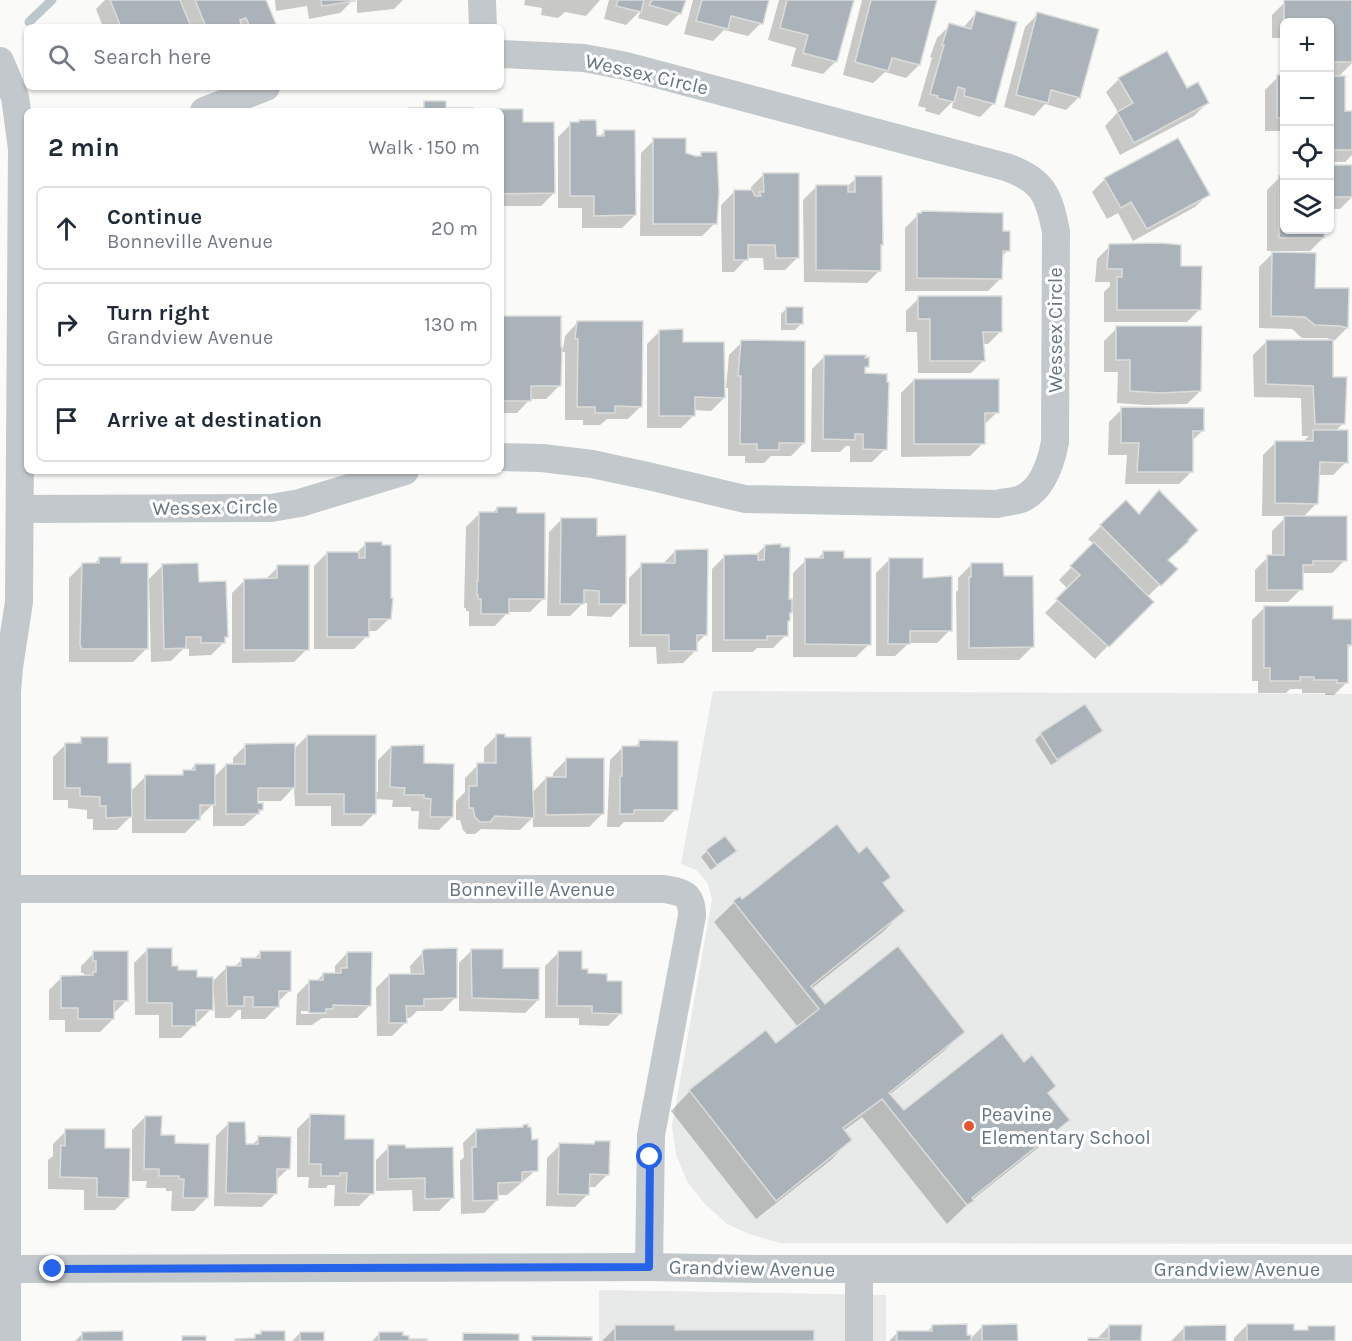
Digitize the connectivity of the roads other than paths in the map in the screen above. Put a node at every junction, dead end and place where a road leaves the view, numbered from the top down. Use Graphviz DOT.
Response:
graph roads {
  1 [pos="483,0"];
  2 [pos="483,24"];
  3 [pos="504,54"];
  4 [pos="0,61"];
  5 [pos="258,90"];
  6 [pos="212,108"];
  7 [pos="24,144"];
  8 [pos="24,221"];
  9 [pos="504,457"];
  10 [pos="395,474"];
  11 [pos="20,509"];
  12 [pos="3,889"];
  13 [pos="649,1267"];
  14 [pos="7,1269"];
  15 [pos="859,1269"];
  16 [pos="1352,1269"];
  17 [pos="7,1341"];
  18 [pos="859,1341"];
  1 -- 2 [label="street"];
  3 -- 9 [label="street, Wessex Circle"];
  4 -- 7 [label="street"];
  5 -- 6 [label="street"];
  8 -- 11 [label="street"];
  10 -- 11 [label="street, Wessex Circle"];
  11 -- 12 [label="street"];
  12 -- 13 [label="street, Bonneville Avenue"];
  12 -- 14 [label="street"];
  13 -- 14 [label="street, Grandview Avenue"];
  13 -- 15 [label="street, Grandview Avenue"];
  14 -- 17 [label="street"];
  15 -- 16 [label="street, Grandview Avenue"];
  15 -- 18 [label="street"];
}
